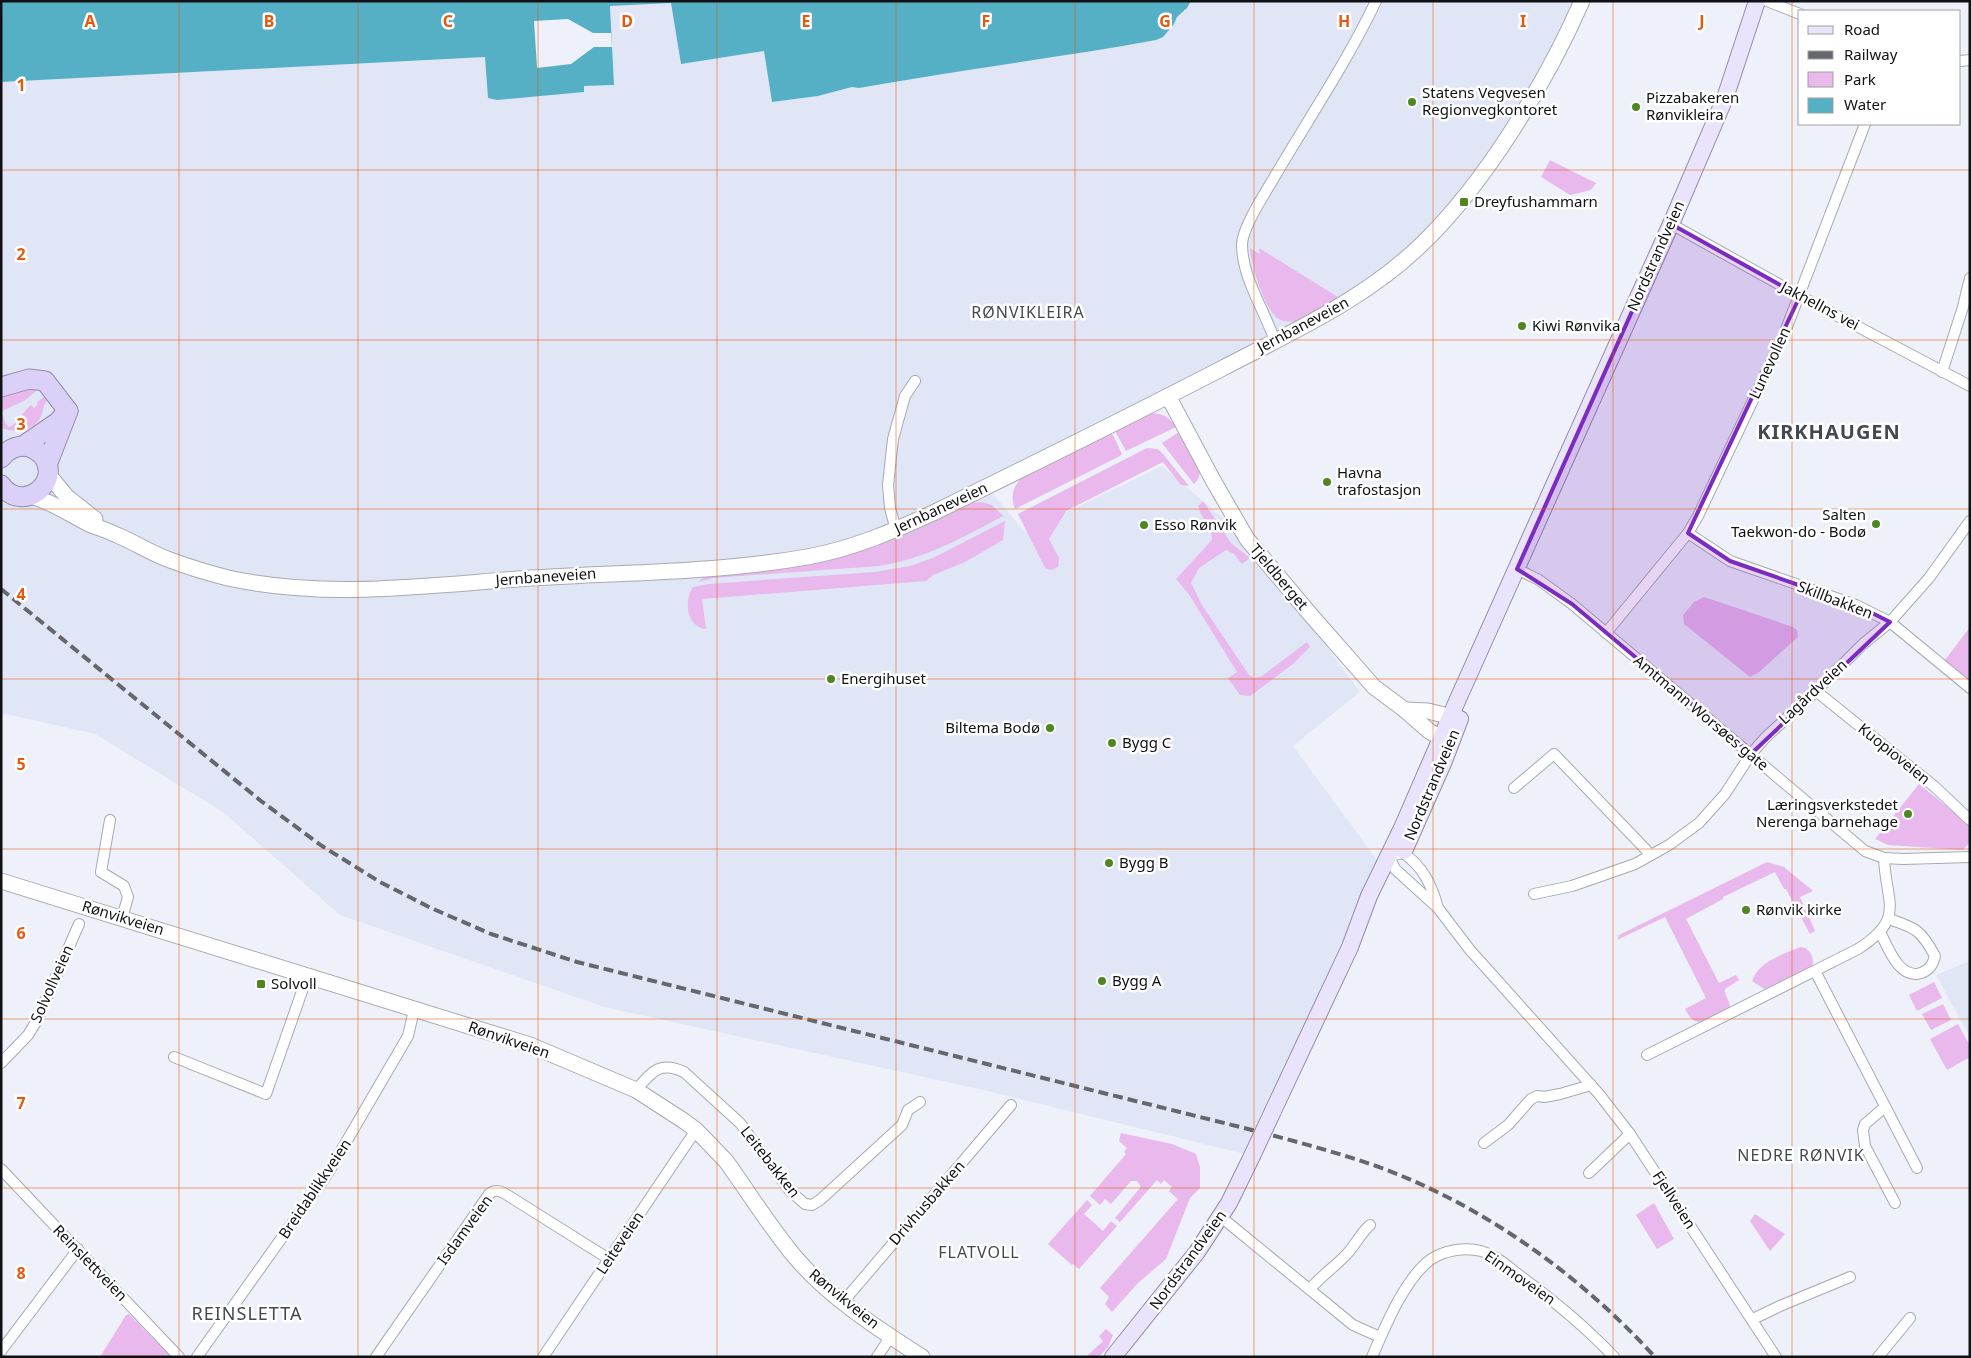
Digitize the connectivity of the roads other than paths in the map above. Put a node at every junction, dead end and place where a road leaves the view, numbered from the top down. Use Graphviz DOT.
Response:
graph roads {
  1 [pos="1376,1"];
  2 [pos="1582,1"];
  3 [pos="1757,1"];
  4 [pos="1767,1"];
  5 [pos="1798,13"];
  6 [pos="1864,125"];
  7 [pos="1671,224"];
  8 [pos="1970,278"];
  9 [pos="1800,296"];
  10 [pos="1275,341"];
  11 [pos="1942,372"];
  12 [pos="916,381"];
  13 [pos="4,382"];
  14 [pos="1970,386"];
  15 [pos="1168,396"];
  16 [pos="68,411"];
  17 [pos="10,448"];
  18 [pos="48,469"];
  19 [pos="1,485"];
  20 [pos="30,496"];
  21 [pos="1970,521"];
  22 [pos="896,530"];
  23 [pos="1688,533"];
  24 [pos="119,535"];
  25 [pos="1517,569"];
  26 [pos="1890,622"];
  27 [pos="1606,633"];
  28 [pos="1970,688"];
  29 [pos="1816,691"];
  30 [pos="1405,710"];
  31 [pos="1455,717"];
  32 [pos="1445,741"];
  33 [pos="1751,754"];
  34 [pos="1514,788"];
  35 [pos="110,820"];
  36 [pos="1970,820"];
  37 [pos="1651,855"];
  38 [pos="1970,857"];
  39 [pos="1884,858"];
  40 [pos="1396,859"];
  41 [pos="1,881"];
  42 [pos="1534,894"];
  43 [pos="1438,908"];
  44 [pos="122,918"];
  45 [pos="1889,920"];
  46 [pos="79,924"];
  47 [pos="1880,932"];
  48 [pos="1815,971"];
  49 [pos="307,977"];
  50 [pos="414,1010"];
  51 [pos="1648,1055"];
  52 [pos="174,1057"];
  53 [pos="1,1063"];
  54 [pos="1590,1085"];
  55 [pos="636,1090"];
  56 [pos="920,1102"];
  57 [pos="1011,1104"];
  58 [pos="1885,1107"];
  59 [pos="696,1130"];
  60 [pos="1630,1134"];
  61 [pos="1484,1143"];
  62 [pos="1918,1168"];
  63 [pos="1,1169"];
  64 [pos="1589,1172"];
  65 [pos="1895,1203"];
  66 [pos="1220,1217"];
  67 [pos="1370,1225"];
  68 [pos="78,1249"];
  69 [pos="609,1259"];
  70 [pos="1850,1277"];
  71 [pos="1310,1289"];
  72 [pos="843,1302"];
  73 [pos="1910,1318"];
  74 [pos="1752,1320"];
  75 [pos="892,1336"];
  76 [pos="1380,1337"];
  77 [pos="1,1351"];
  78 [pos="549,1355"];
  79 [pos="179,1357"];
  80 [pos="197,1357"];
  81 [pos="376,1357"];
  82 [pos="877,1357"];
  83 [pos="922,1357"];
  84 [pos="1113,1357"];
  85 [pos="1372,1357"];
  86 [pos="1614,1357"];
  87 [pos="1776,1357"];
  88 [pos="1878,1357"];
  1 -- 10 [label="street"];
  2 -- 10 [label="street, Jernbaneveien"];
  3 -- 7 [label="main road, Nordstrandveien"];
  4 -- 5 [label="street"];
  6 -- 9 [label="street, Lunevollen"];
  7 -- 9 [label="street, Jakhellns vei"];
  7 -- 25 [label="main road, Nordstrandveien"];
  8 -- 11 [label="street"];
  9 -- 11 [label="street, Jakhellns vei"];
  9 -- 23 [label="street, Lunevollen"];
  10 -- 15 [label="street, Jernbaneveien"];
  11 -- 14 [label="street, Jakhellns vei"];
  12 -- 22 [label="street"];
  13 -- 16 [label="highway"];
  15 -- 22 [label="street, Jernbaneveien"];
  15 -- 30 [label="street, Tjeldberget"];
  16 -- 17 [label="highway"];
  16 -- 18 [label="highway"];
  17 -- 18 [label="highway, Jernbaneveien"];
  18 -- 20 [label="highway"];
  18 -- 24 [label="street, Jernbaneveien"];
  19 -- 20 [label="highway, Jernbaneveien"];
  20 -- 24 [label="street, Jernbaneveien"];
  21 -- 26 [label="street, Lagårdveien"];
  22 -- 24 [label="street, Jernbaneveien"];
  23 -- 26 [label="street, Skillbakken"];
  23 -- 27 [label="street, Lunevollen"];
  25 -- 27 [label="street, Amtmann Worsøes gate"];
  25 -- 31 [label="main road, Nordstrandveien"];
  26 -- 28 [label="street, Skillbakken"];
  26 -- 29 [label="street, Lagårdveien"];
  27 -- 33 [label="street, Amtmann Worsøes gate"];
  29 -- 33 [label="street, Lagårdveien"];
  29 -- 36 [label="street, Kuopioveien"];
  30 -- 31 [label="street"];
  30 -- 32 [label="street, Tjeldberget"];
  31 -- 32 [label="main road, Nordstrandveien"];
  32 -- 40 [label="main road, Nordstrandveien"];
  33 -- 37 [label="street, Lagårdveien"];
  33 -- 39 [label="street, Amtmann Worsøes gate"];
  34 -- 37 [label="street"];
  35 -- 44 [label="street"];
  37 -- 42 [label="street, Lagårdveien"];
  38 -- 39 [label="street, Amtmann Worsøes gate"];
  39 -- 45 [label="street"];
  40 -- 43 [label="street, Fjellveien"];
  40 -- 43 [label="street, Fjellveien"];
  40 -- 66 [label="main road, Nordstrandveien, bridge"];
  41 -- 44 [label="street, Rønvikveien"];
  43 -- 54 [label="street, Fjellveien"];
  44 -- 49 [label="street, Rønvikveien"];
  45 -- 47 [label="street"];
  45 -- 47 [label="street"];
  46 -- 53 [label="street, Solvollveien"];
  47 -- 48 [label="street"];
  48 -- 51 [label="street"];
  48 -- 58 [label="street"];
  49 -- 50 [label="street, Rønvikveien"];
  49 -- 52 [label="street"];
  50 -- 55 [label="street, Rønvikveien"];
  50 -- 80 [label="street, Breidablikkveien"];
  54 -- 60 [label="street, Fjellveien"];
  54 -- 61 [label="street"];
  55 -- 56 [label="street, Leitebakken"];
  55 -- 59 [label="street, Rønvikveien"];
  57 -- 72 [label="street, Drivhusbakken"];
  58 -- 62 [label="street"];
  58 -- 65 [label="street"];
  59 -- 69 [label="street, Leiteveien"];
  59 -- 72 [label="street, Rønvikveien"];
  60 -- 64 [label="street"];
  60 -- 74 [label="street, Fjellveien"];
  63 -- 68 [label="street, Reinslettveien"];
  66 -- 71 [label="street"];
  66 -- 84 [label="main road, Nordstrandveien"];
  67 -- 71 [label="street"];
  68 -- 77 [label="street"];
  68 -- 79 [label="street, Reinslettveien"];
  69 -- 78 [label="street, Leiteveien"];
  69 -- 81 [label="street, Isdamveien"];
  70 -- 74 [label="street"];
  71 -- 76 [label="street"];
  72 -- 75 [label="street, Rønvikveien"];
  73 -- 88 [label="street"];
  74 -- 87 [label="street, Fjellveien"];
  75 -- 82 [label="street"];
  75 -- 83 [label="street, Rønvikveien"];
  76 -- 85 [label="street, Einmoveien"];
  76 -- 86 [label="street, Einmoveien"];
}
